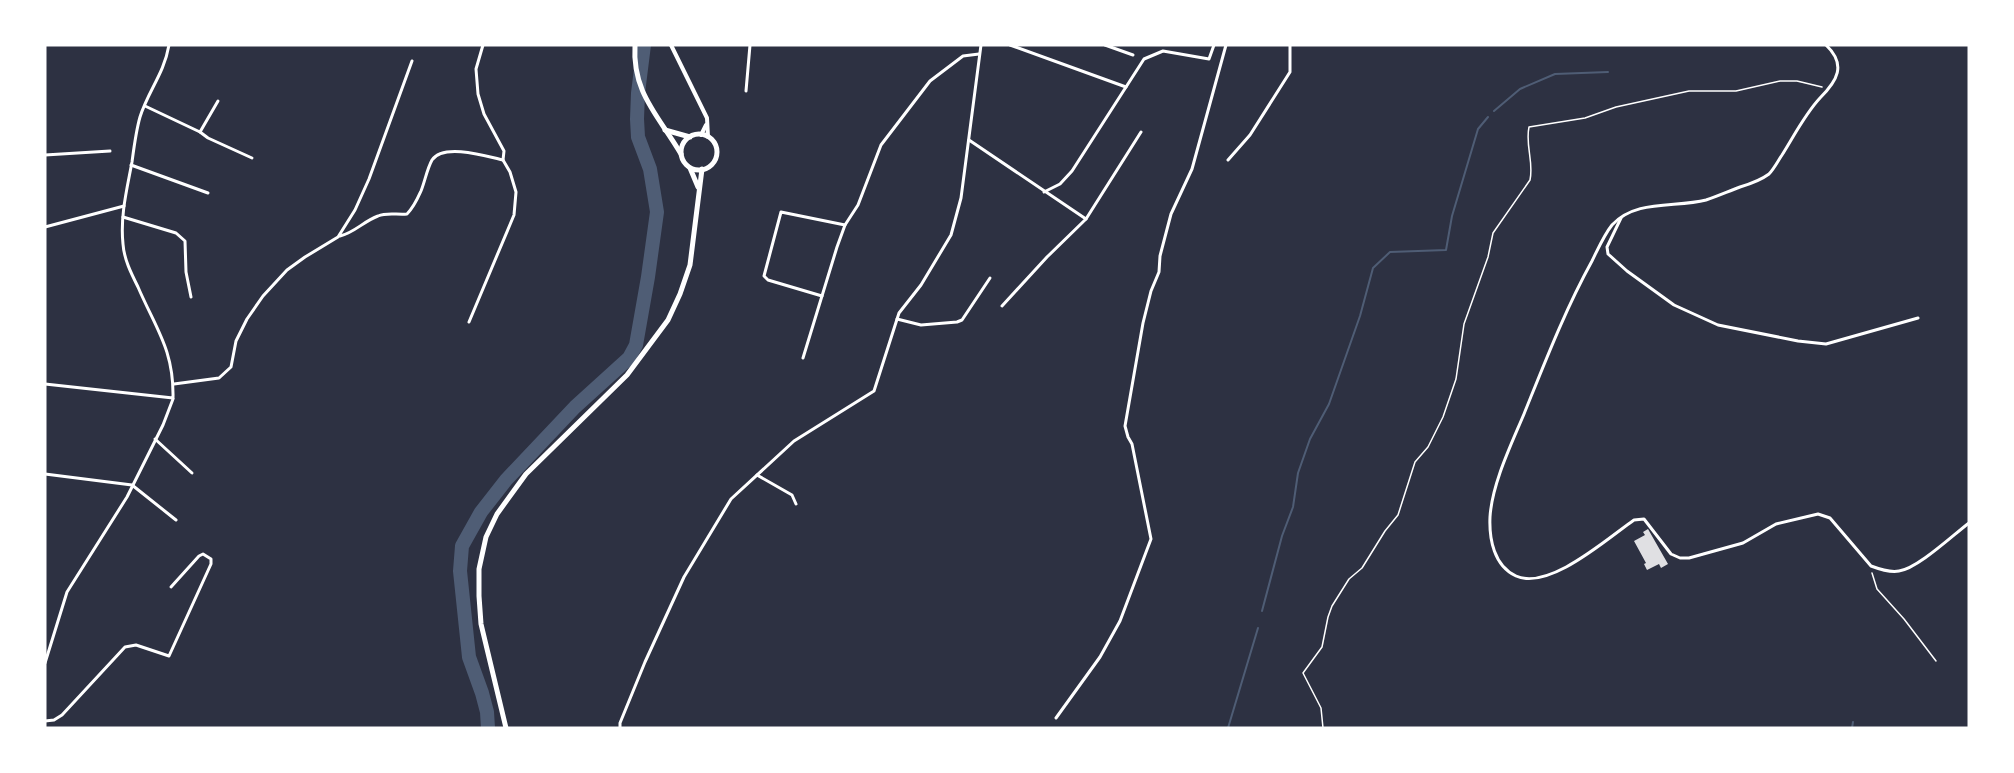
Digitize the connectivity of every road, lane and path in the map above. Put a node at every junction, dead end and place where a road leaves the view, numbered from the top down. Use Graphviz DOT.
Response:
graph roads {
  1 [pos="170,45"];
  2 [pos="483,45"];
  3 [pos="635,45"];
  4 [pos="672,45"];
  5 [pos="750,45"];
  6 [pos="981,45"];
  7 [pos="1010,45"];
  8 [pos="1105,45"];
  9 [pos="1214,45"];
  10 [pos="1226,45"];
  11 [pos="1290,45"];
  12 [pos="1826,45"];
  13 [pos="979,54"];
  14 [pos="1133,55"];
  15 [pos="412,61"];
  16 [pos="1126,87"];
  17 [pos="1828,89"];
  18 [pos="746,90"];
  19 [pos="218,101"];
  20 [pos="145,106"];
  21 [pos="707,124"];
  22 [pos="664,129"];
  23 [pos="201,132"];
  24 [pos="1141,132"];
  25 [pos="701,135"];
  26 [pos="690,137"];
  27 [pos="708,137"];
  28 [pos="969,140"];
  29 [pos="111,151"];
  30 [pos="681,154"];
  31 [pos="45,155"];
  32 [pos="252,158"];
  33 [pos="503,160"];
  34 [pos="1228,160"];
  35 [pos="131,165"];
  36 [pos="690,167"];
  37 [pos="702,169"];
  38 [pos="699,188"];
  39 [pos="1044,192"];
  40 [pos="208,193"];
  41 [pos="124,206"];
  42 [pos="1622,216"];
  43 [pos="123,218"];
  44 [pos="1086,219"];
  45 [pos="845,225"];
  46 [pos="45,227"];
  47 [pos="338,237"];
  48 [pos="990,278"];
  49 [pos="822,296"];
  50 [pos="191,297"];
  51 [pos="1002,306"];
  52 [pos="1918,318"];
  53 [pos="897,319"];
  54 [pos="469,322"];
  55 [pos="803,358"];
  56 [pos="45,384"];
  57 [pos="174,384"];
  58 [pos="173,399"];
  59 [pos="155,439"];
  60 [pos="192,473"];
  61 [pos="45,474"];
  62 [pos="757,475"];
  63 [pos="132,485"];
  64 [pos="796,504"];
  65 [pos="176,520"];
  66 [pos="1969,523"];
  67 [pos="1871,566"];
  68 [pos="171,587"];
  69 [pos="1936,661"];
  70 [pos="45,663"];
  71 [pos="1056,717"];
  72 [pos="45,721"];
  73 [pos="506,728"];
  74 [pos="620,728"];
  75 [pos="1323,728"];
  1 -- 20 [label="street"];
  2 -- 33 [label="street"];
  3 -- 22 [label="main road"];
  4 -- 21 [label="street"];
  5 -- 18 [label="street"];
  6 -- 13 [label="street"];
  7 -- 16 [label="street"];
  8 -- 14 [label="street"];
  9 -- 16 [label="street"];
  10 -- 71 [label="street"];
  11 -- 34 [label="street"];
  12 -- 17 [label="street"];
  13 -- 28 [label="street"];
  13 -- 45 [label="street"];
  15 -- 47 [label="street"];
  16 -- 39 [label="street"];
  17 -- 42 [label="street"];
  17 -- 75 [label="path"];
  19 -- 23 [label="street"];
  20 -- 23 [label="street"];
  20 -- 35 [label="street"];
  21 -- 25 [label="street"];
  21 -- 27 [label="street"];
  22 -- 26 [label="main road"];
  22 -- 30 [label="main road"];
  23 -- 32 [label="street"];
  24 -- 44 [label="street"];
  25 -- 26 [label="main road"];
  25 -- 27 [label="main road"];
  26 -- 30 [label="main road"];
  27 -- 37 [label="main road"];
  28 -- 39 [label="street"];
  28 -- 53 [label="street"];
  29 -- 31 [label="street"];
  30 -- 36 [label="main road"];
  33 -- 47 [label="street"];
  33 -- 54 [label="street"];
  35 -- 40 [label="street"];
  35 -- 41 [label="street"];
  36 -- 37 [label="main road"];
  36 -- 38 [label="main road"];
  37 -- 38 [label="main road"];
  38 -- 73 [label="main road"];
  39 -- 44 [label="street"];
  41 -- 43 [label="street"];
  41 -- 46 [label="street"];
  42 -- 52 [label="street"];
  42 -- 67 [label="street"];
  43 -- 50 [label="street"];
  43 -- 57 [label="street"];
  44 -- 51 [label="street"];
  45 -- 49 [label="street"];
  45 -- 49 [label="street"];
  47 -- 57 [label="street"];
  48 -- 53 [label="street"];
  49 -- 55 [label="street"];
  53 -- 62 [label="street"];
  56 -- 58 [label="street"];
  57 -- 58 [label="street"];
  58 -- 59 [label="street"];
  59 -- 60 [label="street"];
  59 -- 63 [label="street"];
  61 -- 63 [label="street"];
  62 -- 64 [label="street"];
  62 -- 74 [label="street"];
  63 -- 65 [label="street"];
  63 -- 70 [label="street"];
  66 -- 67 [label="street"];
  67 -- 69 [label="path"];
  68 -- 72 [label="street"];
}
